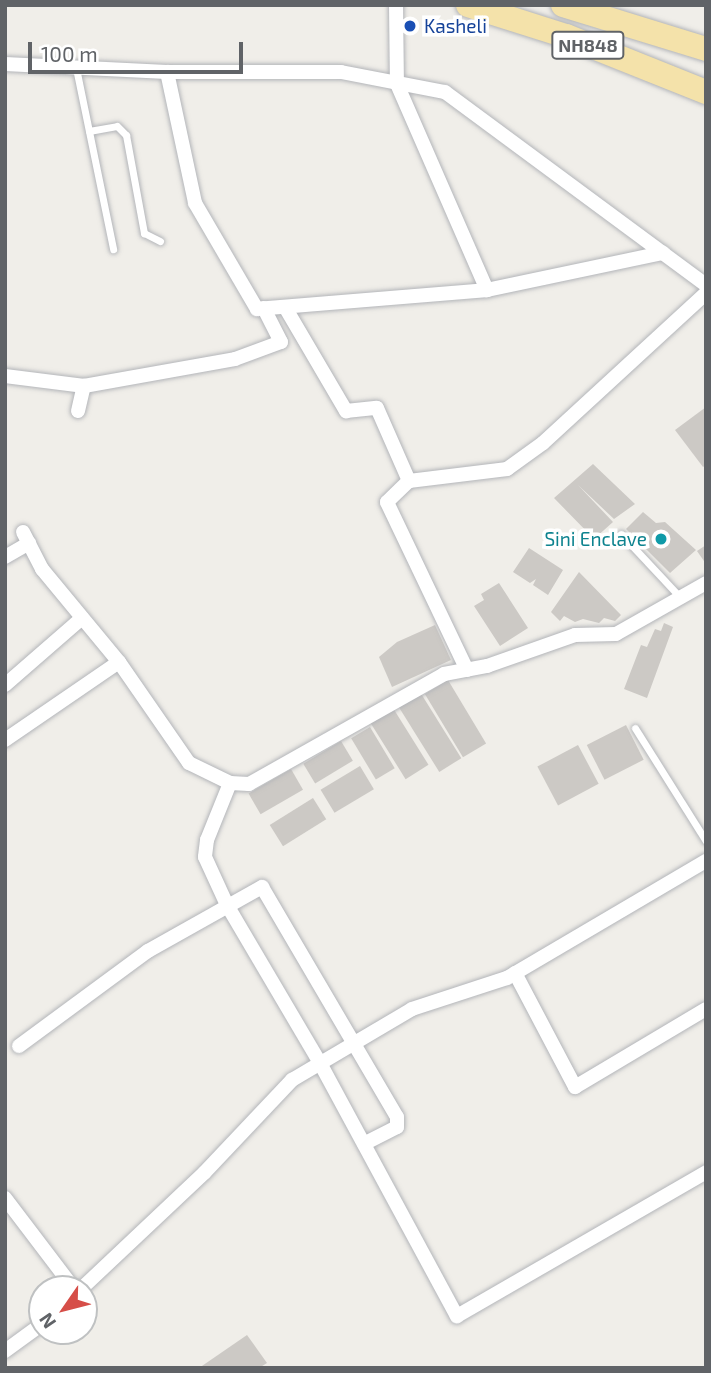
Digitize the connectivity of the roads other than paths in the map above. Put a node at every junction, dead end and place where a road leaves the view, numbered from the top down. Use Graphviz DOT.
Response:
graph roads {
  1 [pos="396,5"];
  2 [pos="468,5"];
  3 [pos="563,5"];
  4 [pos="706,50"];
  5 [pos="5,64"];
  6 [pos="76,68"];
  7 [pos="167,72"];
  8 [pos="397,84"];
  9 [pos="706,92"];
  10 [pos="89,131"];
  11 [pos="160,241"];
  12 [pos="113,249"];
  13 [pos="663,253"];
  14 [pos="706,285"];
  15 [pos="487,290"];
  16 [pos="706,293"];
  17 [pos="285,307"];
  18 [pos="264,308"];
  19 [pos="5,376"];
  20 [pos="84,386"];
  21 [pos="78,411"];
  22 [pos="408,481"];
  23 [pos="621,534"];
  24 [pos="5,557"];
  25 [pos="706,583"];
  26 [pos="681,599"];
  27 [pos="82,618"];
  28 [pos="119,662"];
  29 [pos="467,670"];
  30 [pos="5,685"];
  31 [pos="635,729"];
  32 [pos="5,740"];
  33 [pos="230,783"];
  34 [pos="706,841"];
  35 [pos="706,860"];
  36 [pos="227,905"];
  37 [pos="515,973"];
  38 [pos="706,1009"];
  39 [pos="353,1043"];
  40 [pos="19,1046"];
  41 [pos="320,1063"];
  42 [pos="365,1144"];
  43 [pos="706,1172"];
  44 [pos="5,1198"];
  45 [pos="63,1275"];
  46 [pos="95,1275"];
  47 [pos="28,1334"];
  48 [pos="5,1351"];
  1 -- 8 [label="street"];
  2 -- 9 [label="highway, NH848"];
  3 -- 4 [label="highway, NH848"];
  5 -- 6 [label="street"];
  6 -- 7 [label="street"];
  6 -- 10 [label="lane"];
  7 -- 8 [label="street"];
  7 -- 18 [label="street"];
  8 -- 13 [label="street"];
  8 -- 15 [label="street"];
  10 -- 11 [label="lane"];
  10 -- 12 [label="lane"];
  13 -- 14 [label="street"];
  13 -- 15 [label="street"];
  15 -- 17 [label="street"];
  16 -- 22 [label="street"];
  17 -- 18 [label="street"];
  17 -- 22 [label="street"];
  18 -- 20 [label="street"];
  19 -- 20 [label="street"];
  20 -- 21 [label="street"];
  22 -- 29 [label="street"];
  23 -- 26 [label="lane"];
  24 -- 27 [label="street"];
  25 -- 26 [label="street"];
  26 -- 29 [label="street"];
  27 -- 28 [label="street"];
  27 -- 30 [label="street"];
  28 -- 32 [label="street"];
  28 -- 33 [label="street"];
  29 -- 33 [label="street"];
  31 -- 34 [label="lane"];
  33 -- 36 [label="street"];
  35 -- 37 [label="street"];
  36 -- 39 [label="street"];
  36 -- 40 [label="street"];
  36 -- 41 [label="street"];
  37 -- 38 [label="street"];
  37 -- 39 [label="street"];
  39 -- 41 [label="street"];
  39 -- 42 [label="street"];
  41 -- 42 [label="street"];
  41 -- 46 [label="street"];
  42 -- 43 [label="street"];
  44 -- 45 [label="street"];
  47 -- 48 [label="street"];
}
